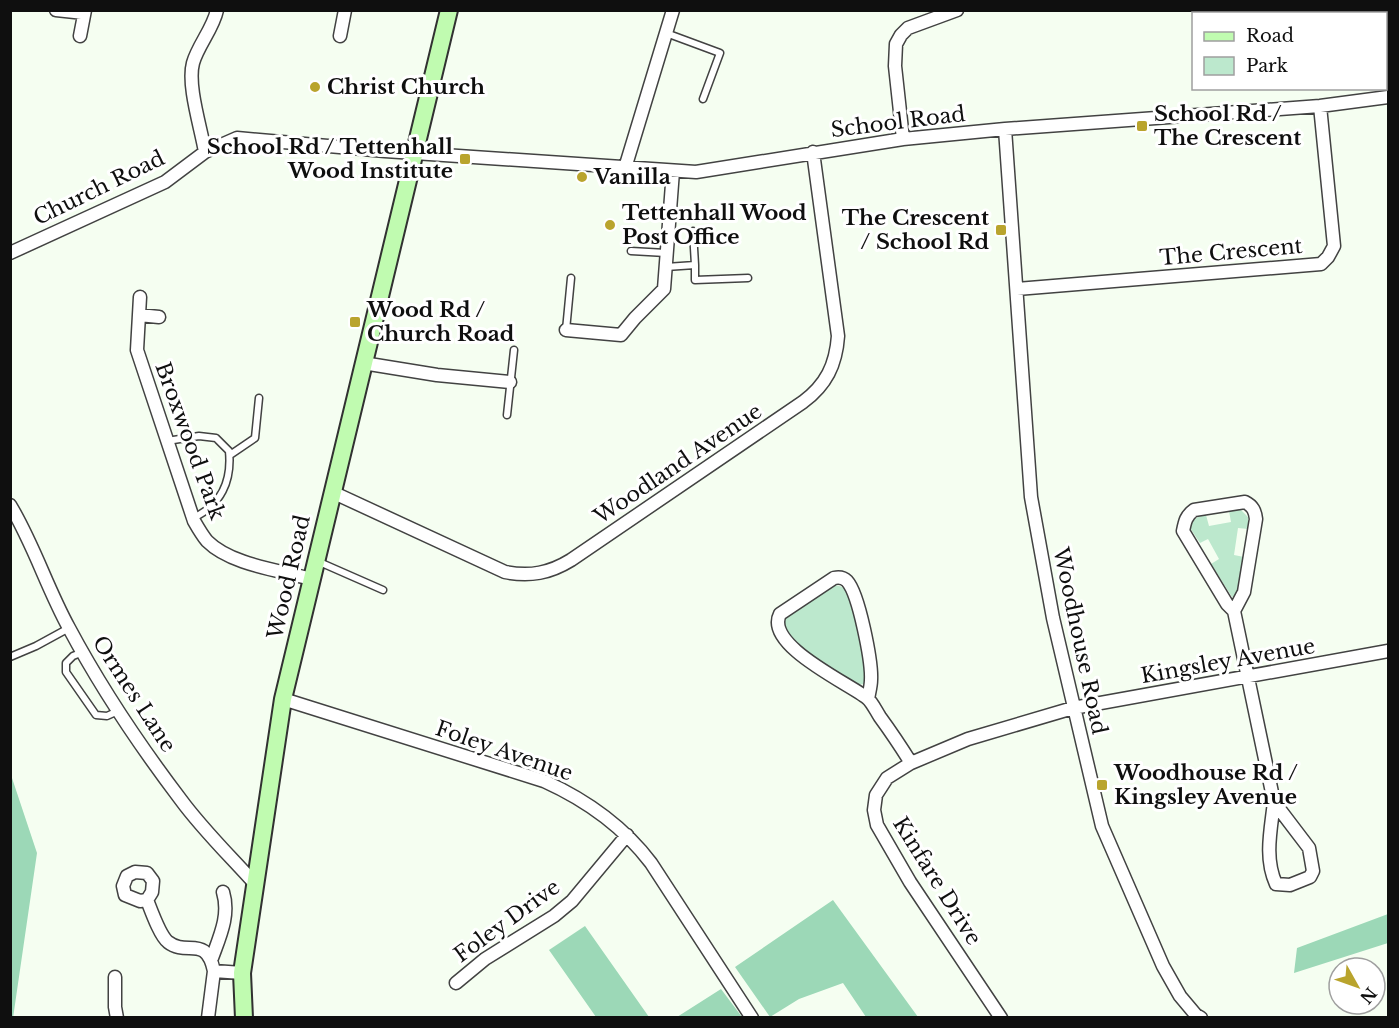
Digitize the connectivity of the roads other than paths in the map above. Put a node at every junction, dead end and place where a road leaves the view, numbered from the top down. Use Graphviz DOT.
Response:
graph roads {
  1 [pos="56,10"];
  2 [pos="217,10"];
  3 [pos="345,10"];
  4 [pos="449,10"];
  5 [pos="673,10"];
  6 [pos="957,10"];
  7 [pos="84,12"];
  8 [pos="666,33"];
  9 [pos="80,36"];
  10 [pos="340,36"];
  11 [pos="1389,97"];
  12 [pos="703,99"];
  13 [pos="1320,106"];
  14 [pos="1005,129"];
  15 [pos="903,139"];
  16 [pos="205,152"];
  17 [pos="813,152"];
  18 [pos="414,153"];
  19 [pos="625,168"];
  20 [pos="673,171"];
  21 [pos="693,231"];
  22 [pos="631,251"];
  23 [pos="10,253"];
  24 [pos="667,254"];
  25 [pos="695,265"];
  26 [pos="666,267"];
  27 [pos="571,278"];
  28 [pos="748,278"];
  29 [pos="1017,289"];
  30 [pos="140,297"];
  31 [pos="139,315"];
  32 [pos="159,317"];
  33 [pos="566,330"];
  34 [pos="514,350"];
  35 [pos="363,363"];
  36 [pos="510,382"];
  37 [pos="259,398"];
  38 [pos="507,415"];
  39 [pos="167,441"];
  40 [pos="230,455"];
  41 [pos="332,492"];
  42 [pos="10,505"];
  43 [pos="193,518"];
  44 [pos="315,560"];
  45 [pos="311,579"];
  46 [pos="383,590"];
  47 [pos="1234,611"];
  48 [pos="69,628"];
  49 [pos="1389,651"];
  50 [pos="83,652"];
  51 [pos="10,657"];
  52 [pos="1248,677"];
  53 [pos="283,699"];
  54 [pos="868,699"];
  55 [pos="1073,708"];
  56 [pos="118,711"];
  57 [pos="911,763"];
  58 [pos="1274,802"];
  59 [pos="627,835"];
  60 [pos="256,885"];
  61 [pos="223,892"];
  62 [pos="147,900"];
  63 [pos="212,958"];
  64 [pos="214,971"];
  65 [pos="242,972"];
  66 [pos="115,977"];
  67 [pos="456,983"];
  68 [pos="117,1017"];
  69 [pos="208,1017"];
  70 [pos="244,1017"];
  71 [pos="752,1017"];
  72 [pos="1001,1017"];
  73 [pos="1196,1017"];
  1 -- 7 [label="street"];
  2 -- 16 [label="street"];
  3 -- 10 [label="street"];
  4 -- 18 [label="street, Wood Road"];
  5 -- 8 [label="street"];
  6 -- 15 [label="street"];
  7 -- 9 [label="street"];
  8 -- 12 [label="lane"];
  8 -- 19 [label="street"];
  11 -- 13 [label="street, School Road"];
  13 -- 14 [label="street, School Road"];
  13 -- 29 [label="street, The Crescent"];
  14 -- 15 [label="street, School Road"];
  14 -- 29 [label="street"];
  15 -- 17 [label="street, School Road"];
  16 -- 18 [label="street, Church Road"];
  16 -- 23 [label="street, Church Road"];
  17 -- 20 [label="street, School Road"];
  17 -- 41 [label="street, Woodland Avenue"];
  18 -- 19 [label="street, School Road"];
  18 -- 35 [label="street, Wood Road"];
  19 -- 20 [label="street, School Road"];
  20 -- 24 [label="street"];
  21 -- 25 [label="lane"];
  22 -- 24 [label="lane"];
  24 -- 26 [label="street"];
  25 -- 26 [label="lane"];
  25 -- 28 [label="lane"];
  26 -- 33 [label="street"];
  27 -- 33 [label="lane"];
  29 -- 55 [label="street, Woodhouse Road"];
  30 -- 31 [label="street, Broxwood Park"];
  31 -- 32 [label="street"];
  31 -- 39 [label="street, Broxwood Park"];
  34 -- 36 [label="lane"];
  35 -- 36 [label="street"];
  35 -- 41 [label="street, Wood Road"];
  36 -- 38 [label="lane"];
  37 -- 40 [label="lane"];
  39 -- 40 [label="lane"];
  39 -- 43 [label="street, Broxwood Park"];
  40 -- 43 [label="lane"];
  41 -- 44 [label="street, Wood Road"];
  42 -- 48 [label="street, Ormes Lane"];
  43 -- 45 [label="street, Broxwood Park"];
  44 -- 45 [label="street, Wood Road"];
  44 -- 46 [label="lane"];
  45 -- 53 [label="street, Wood Road"];
  47 -- 47 [label="street"];
  47 -- 52 [label="street"];
  48 -- 50 [label="street, Ormes Lane"];
  48 -- 51 [label="lane"];
  49 -- 52 [label="street, Kingsley Avenue"];
  50 -- 56 [label="street, Ormes Lane"];
  50 -- 56 [label="lane"];
  52 -- 55 [label="street, Kingsley Avenue"];
  52 -- 58 [label="street"];
  53 -- 59 [label="street, Foley Avenue"];
  53 -- 60 [label="street, Wood Road"];
  54 -- 54 [label="street"];
  54 -- 57 [label="street"];
  55 -- 57 [label="street, Kinfare Drive"];
  55 -- 73 [label="street, Woodhouse Road"];
  56 -- 60 [label="street, Ormes Lane"];
  57 -- 72 [label="street, Kinfare Drive"];
  58 -- 58 [label="street"];
  59 -- 67 [label="street, Foley Drive"];
  59 -- 71 [label="street, Foley Avenue"];
  60 -- 65 [label="street, Wood Road"];
  61 -- 63 [label="street"];
  62 -- 63 [label="street"];
  63 -- 64 [label="street"];
  64 -- 65 [label="street"];
  64 -- 69 [label="street"];
  65 -- 70 [label="street, Wood Road"];
  66 -- 68 [label="street"];
}
